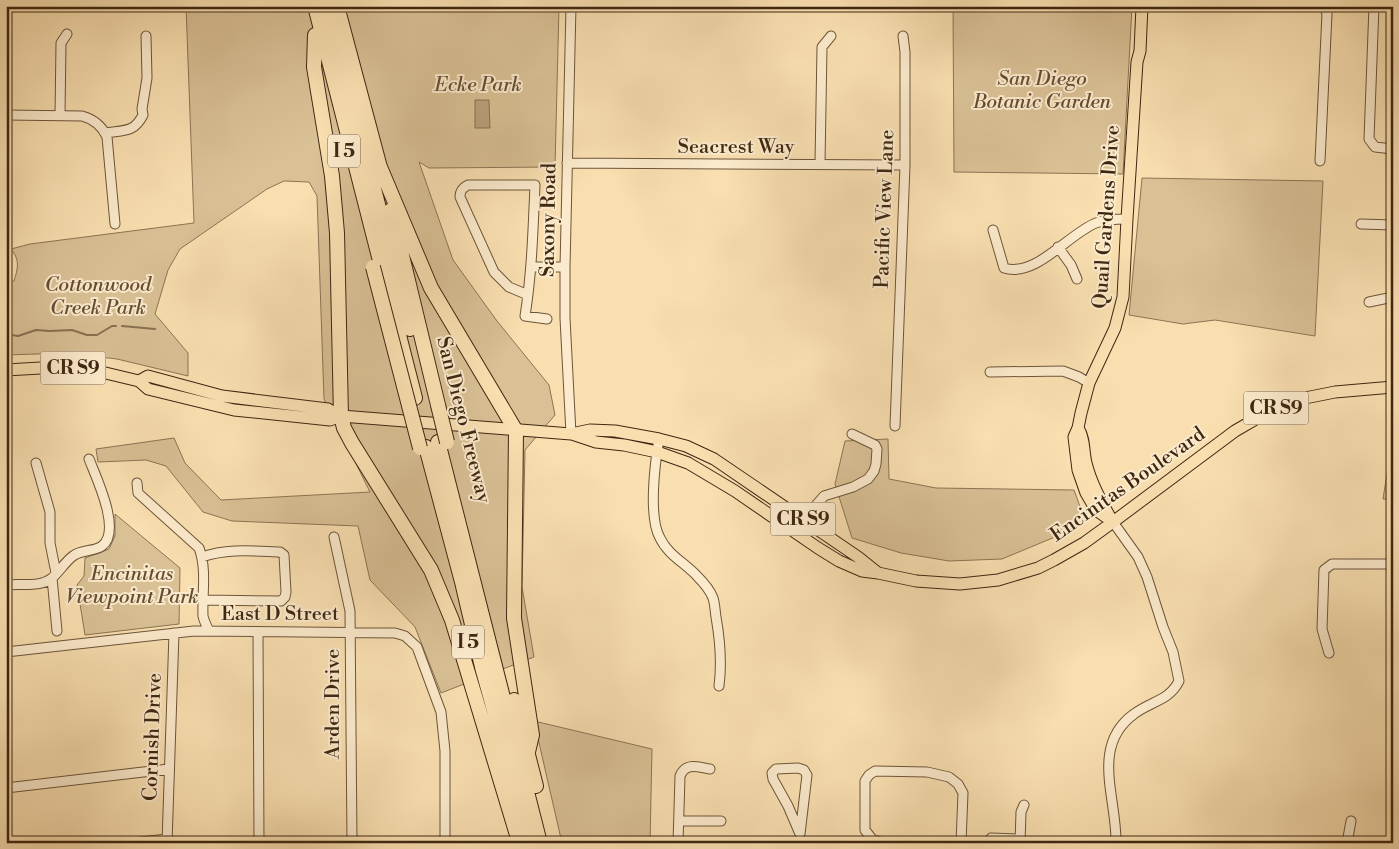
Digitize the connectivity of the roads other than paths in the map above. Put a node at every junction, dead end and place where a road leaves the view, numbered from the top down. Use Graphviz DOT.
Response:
graph roads {
  1 [pos="308,6"];
  2 [pos="315,6"];
  3 [pos="327,6"];
  4 [pos="337,6"];
  5 [pos="571,6"];
  6 [pos="1136,6"];
  7 [pos="1142,6"];
  8 [pos="1324,6"];
  9 [pos="1374,6"];
  10 [pos="67,34"];
  11 [pos="316,35"];
  12 [pos="146,36"];
  13 [pos="831,36"];
  14 [pos="903,36"];
  15 [pos="1137,62"];
  16 [pos="60,115"];
  17 [pos="6,116"];
  18 [pos="105,132"];
  19 [pos="1393,149"];
  20 [pos="1320,161"];
  21 [pos="567,162"];
  22 [pos="820,164"];
  23 [pos="905,165"];
  24 [pos="380,168"];
  25 [pos="1126,219"];
  26 [pos="115,224"];
  27 [pos="1361,224"];
  28 [pos="1393,225"];
  29 [pos="993,230"];
  30 [pos="1058,247"];
  31 [pos="532,267"];
  32 [pos="565,267"];
  33 [pos="1077,279"];
  34 [pos="528,295"];
  35 [pos="1393,297"];
  36 [pos="1369,302"];
  37 [pos="547,319"];
  38 [pos="6,370"];
  39 [pos="990,372"];
  40 [pos="1089,383"];
  41 [pos="1393,387"];
  42 [pos="433,405"];
  43 [pos="341,416"];
  44 [pos="895,426"];
  45 [pos="516,430"];
  46 [pos="571,434"];
  47 [pos="852,434"];
  48 [pos="659,439"];
  49 [pos="433,445"];
  50 [pos="656,452"];
  51 [pos="88,459"];
  52 [pos="36,463"];
  53 [pos="137,483"];
  54 [pos="803,520"];
  55 [pos="1113,522"];
  56 [pos="334,537"];
  57 [pos="202,557"];
  58 [pos="1393,564"];
  59 [pos="878,573"];
  60 [pos="54,576"];
  61 [pos="6,585"];
  62 [pos="204,600"];
  63 [pos="203,618"];
  64 [pos="57,631"];
  65 [pos="194,631"];
  66 [pos="209,631"];
  67 [pos="258,632"];
  68 [pos="350,632"];
  69 [pos="174,633"];
  70 [pos="6,652"];
  71 [pos="1329,653"];
  72 [pos="719,686"];
  73 [pos="528,752"];
  74 [pos="169,769"];
  75 [pos="710,769"];
  76 [pos="6,788"];
  77 [pos="1024,805"];
  78 [pos="679,821"];
  79 [pos="721,821"];
  80 [pos="1351,821"];
  81 [pos="801,838"];
  82 [pos="991,838"];
  83 [pos="521,840"];
  84 [pos="167,841"];
  85 [pos="1020,841"];
  86 [pos="132,843"];
  87 [pos="259,843"];
  88 [pos="352,843"];
  89 [pos="445,843"];
  90 [pos="540,843"];
  91 [pos="549,843"];
  92 [pos="678,843"];
  93 [pos="882,843"];
  94 [pos="961,843"];
  95 [pos="1116,843"];
  96 [pos="1347,843"];
  1 -- 11 [label="highway, San Diego Freeway / I 5"];
  2 -- 49 [label="highway"];
  3 -- 42 [label="highway"];
  4 -- 24 [label="highway, San Diego Freeway / I 5"];
  5 -- 21 [label="street, Saxony Road"];
  6 -- 15 [label="main road, Quail Gardens Drive"];
  7 -- 15 [label="main road, Quail Gardens Drive"];
  8 -- 20 [label="street"];
  9 -- 19 [label="street"];
  10 -- 16 [label="street"];
  11 -- 43 [label="highway"];
  11 -- 49 [label="highway, San Diego Freeway / I 5, bridge"];
  12 -- 18 [label="street"];
  13 -- 22 [label="street"];
  14 -- 23 [label="street, Pacific View Lane"];
  15 -- 25 [label="main road, Quail Gardens Drive"];
  16 -- 17 [label="street"];
  16 -- 18 [label="street"];
  18 -- 26 [label="street"];
  21 -- 22 [label="street, Seacrest Way"];
  21 -- 32 [label="street, Saxony Road"];
  22 -- 23 [label="street, Seacrest Way"];
  23 -- 44 [label="street, Pacific View Lane"];
  24 -- 42 [label="highway, San Diego Freeway / I 5"];
  24 -- 45 [label="highway"];
  25 -- 30 [label="street"];
  25 -- 40 [label="main road, Quail Gardens Drive"];
  27 -- 28 [label="street"];
  29 -- 30 [label="street"];
  30 -- 33 [label="street"];
  31 -- 32 [label="street"];
  31 -- 34 [label="street"];
  31 -- 34 [label="street"];
  32 -- 46 [label="street, Saxony Road"];
  34 -- 37 [label="street"];
  35 -- 36 [label="street"];
  38 -- 43 [label="main road, Encinitas Boulevard / CR S9"];
  39 -- 40 [label="street"];
  40 -- 55 [label="main road, Quail Gardens Drive"];
  41 -- 55 [label="main road, Encinitas Boulevard / CR S9"];
  42 -- 49 [label="highway, San Diego Freeway / I 5, bridge"];
  43 -- 45 [label="main road, Encinitas Boulevard / CR S9"];
  43 -- 83 [label="highway"];
  45 -- 46 [label="main road, Encinitas Boulevard / CR S9"];
  45 -- 73 [label="highway"];
  46 -- 48 [label="main road, Encinitas Boulevard / CR S9"];
  46 -- 50 [label="main road, Encinitas Boulevard / CR S9"];
  47 -- 54 [label="street"];
  48 -- 50 [label="street"];
  48 -- 54 [label="main road, Encinitas Boulevard / CR S9"];
  49 -- 73 [label="highway, San Diego Freeway / I 5"];
  49 -- 83 [label="highway, San Diego Freeway / I 5"];
  49 -- 90 [label="highway"];
  50 -- 59 [label="main road, Encinitas Boulevard / CR S9"];
  50 -- 72 [label="street"];
  51 -- 60 [label="street"];
  52 -- 60 [label="street"];
  53 -- 57 [label="street"];
  54 -- 59 [label="main road, Encinitas Boulevard / CR S9"];
  55 -- 59 [label="main road, Encinitas Boulevard / CR S9"];
  55 -- 95 [label="street"];
  56 -- 68 [label="street, Arden Drive"];
  57 -- 62 [label="street"];
  57 -- 62 [label="street"];
  58 -- 71 [label="street"];
  60 -- 61 [label="street"];
  60 -- 64 [label="street"];
  62 -- 63 [label="street"];
  63 -- 65 [label="street"];
  63 -- 66 [label="street"];
  65 -- 66 [label="street, East D Street"];
  65 -- 69 [label="street, East D Street"];
  66 -- 67 [label="street, East D Street"];
  67 -- 68 [label="street, East D Street"];
  67 -- 87 [label="street"];
  68 -- 88 [label="street, Arden Drive"];
  68 -- 89 [label="street, East D Street"];
  69 -- 70 [label="street, East D Street"];
  69 -- 74 [label="street, Cornish Drive"];
  73 -- 91 [label="highway, San Diego Freeway / I 5"];
  74 -- 76 [label="street"];
  74 -- 84 [label="street, Cornish Drive"];
  75 -- 78 [label="street"];
  77 -- 85 [label="street"];
  78 -- 79 [label="street"];
  78 -- 92 [label="street"];
  80 -- 96 [label="street"];
  81 -- 81 [label="street"];
  82 -- 85 [label="street"];
  84 -- 86 [label="street"];
  93 -- 94 [label="street"];
}
